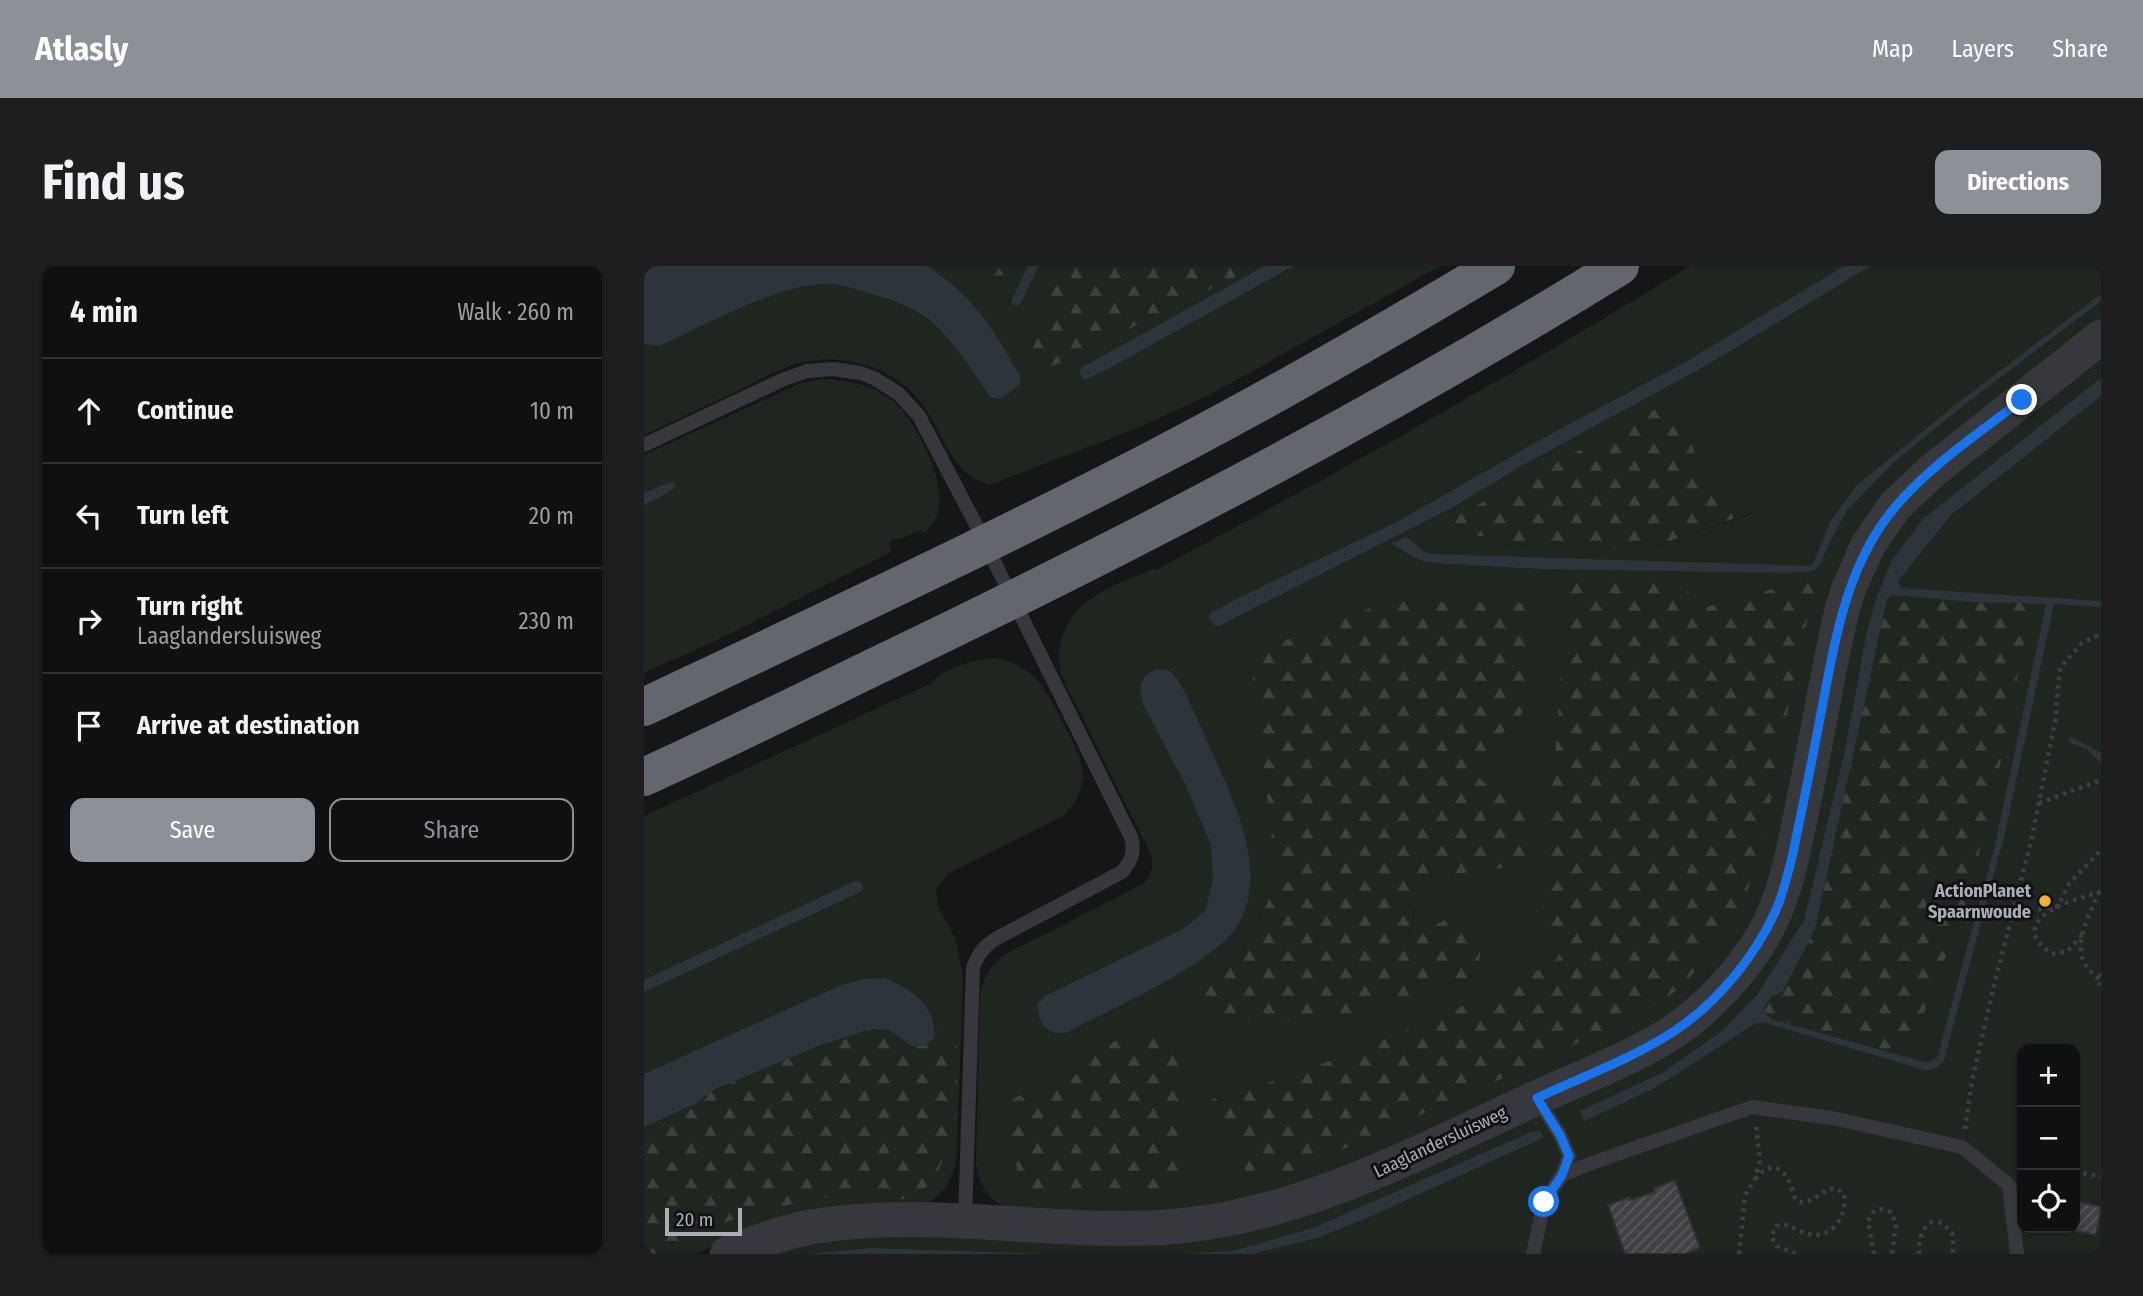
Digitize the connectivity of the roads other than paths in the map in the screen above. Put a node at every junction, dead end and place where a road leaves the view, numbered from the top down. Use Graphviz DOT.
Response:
graph roads {
  1 [pos="1496,266"];
  2 [pos="1620,266"];
  3 [pos="2101,337"];
  4 [pos="644,445"];
  5 [pos="985,543"];
  6 [pos="1013,600"];
  7 [pos="644,707"];
  8 [pos="644,777"];
  9 [pos="1537,1098"];
  10 [pos="1562,1175"];
  11 [pos="965,1222"];
  12 [pos="727,1254"];
  13 [pos="1533,1254"];
  14 [pos="2017,1254"];
  1 -- 5 [label="highway"];
  2 -- 6 [label="highway"];
  3 -- 9 [label="street, Laaglandersluisweg"];
  4 -- 5 [label="lane"];
  5 -- 6 [label="lane"];
  5 -- 7 [label="highway"];
  6 -- 8 [label="highway"];
  6 -- 11 [label="lane"];
  9 -- 10 [label="lane"];
  9 -- 11 [label="street, Laaglandersluisweg"];
  10 -- 13 [label="lane"];
  10 -- 14 [label="lane"];
  11 -- 12 [label="street, Laaglandersluisweg"];
}
